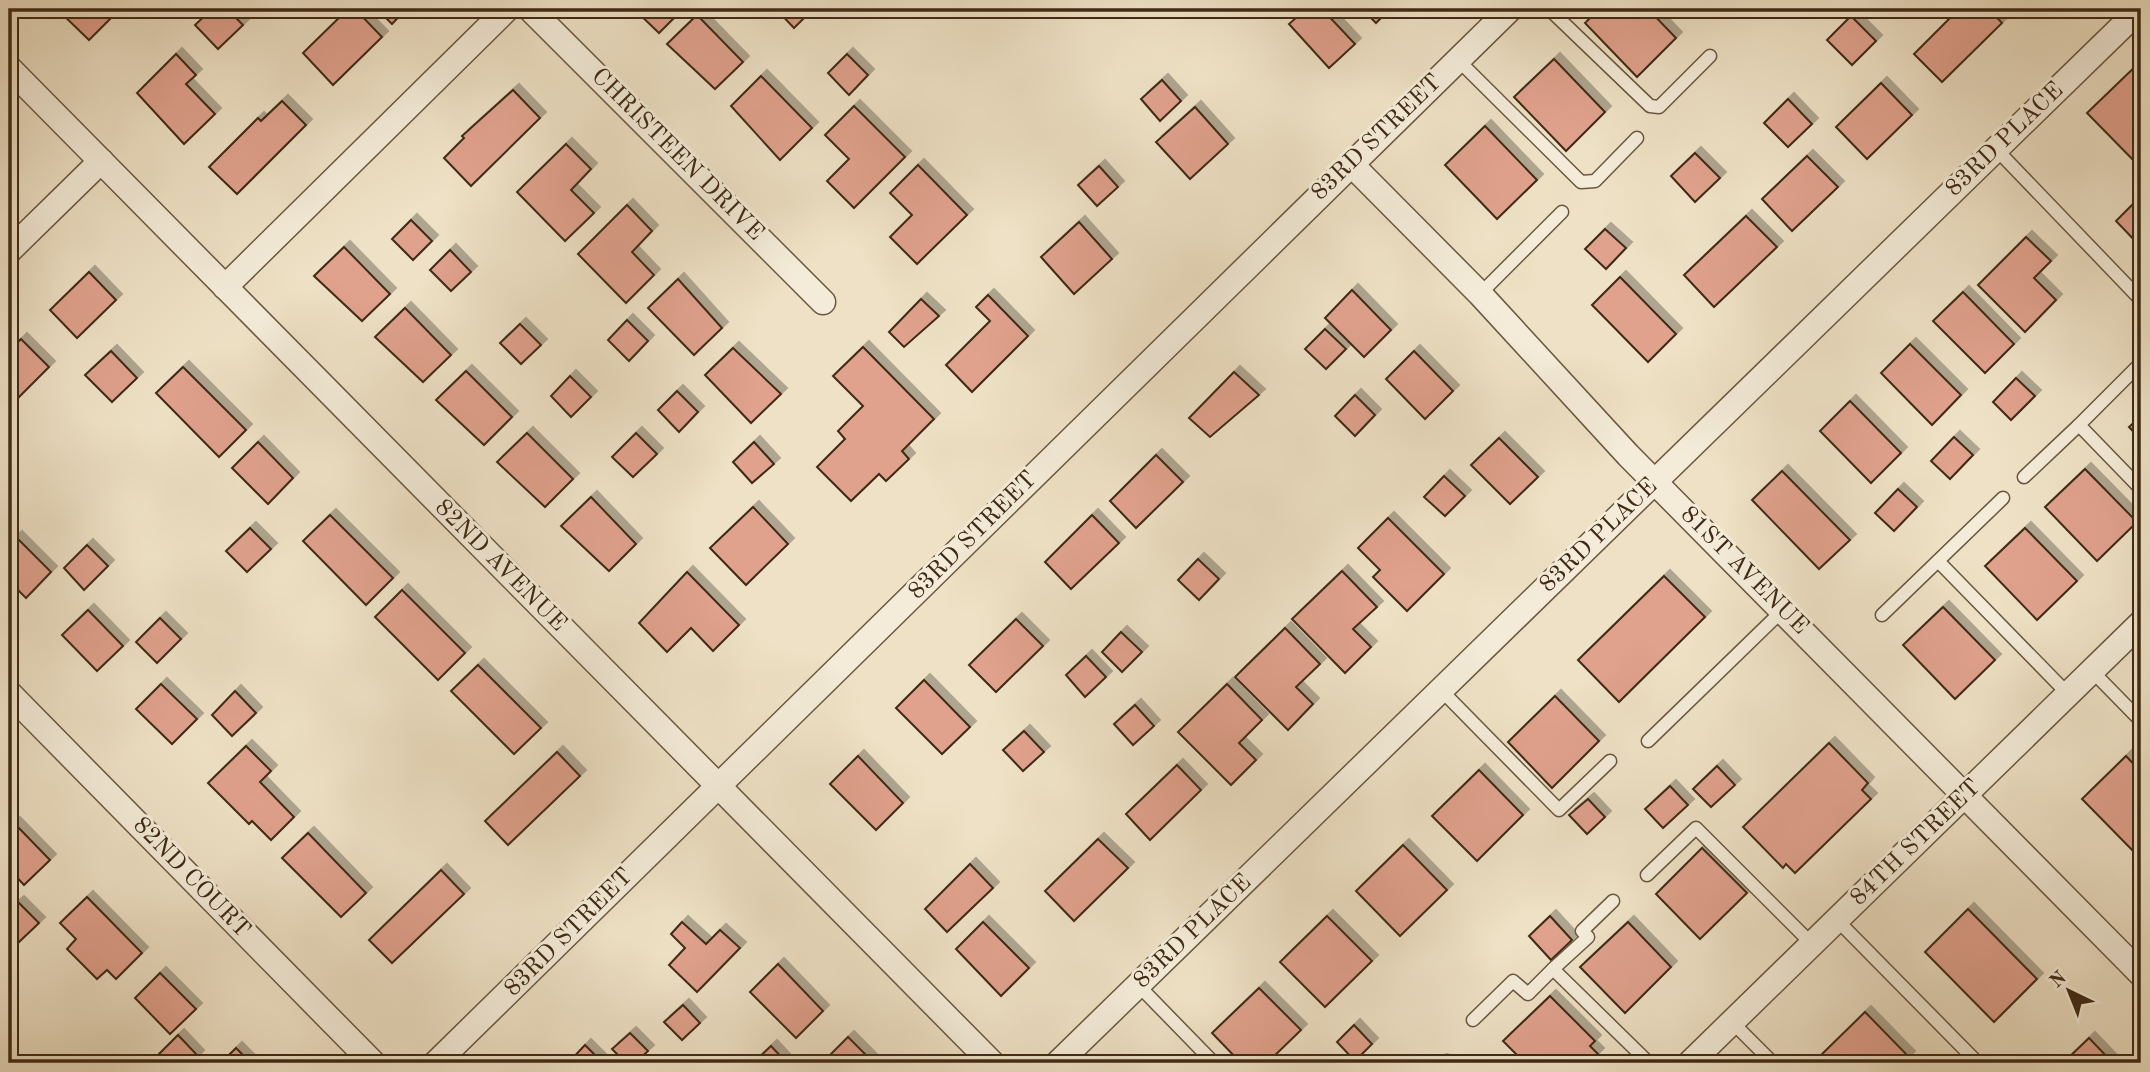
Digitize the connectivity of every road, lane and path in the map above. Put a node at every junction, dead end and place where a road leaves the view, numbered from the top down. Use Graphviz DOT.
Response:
graph roads {
  1 [pos="507,9"];
  2 [pos="530,9"];
  3 [pos="1510,9"];
  4 [pos="1549,9"];
  5 [pos="2140,9"];
  6 [pos="1710,56"];
  7 [pos="1458,60"];
  8 [pos="9,68"];
  9 [pos="1637,138"];
  10 [pos="1996,149"];
  11 [pos="101,161"];
  12 [pos="1351,164"];
  13 [pos="1562,212"];
  14 [pos="9,251"];
  15 [pos="225,287"];
  16 [pos="1480,294"];
  17 [pos="2141,300"];
  18 [pos="823,302"];
  19 [pos="2140,364"];
  20 [pos="2079,425"];
  21 [pos="2024,477"];
  22 [pos="1655,481"];
  23 [pos="2141,489"];
  24 [pos="2003,498"];
  25 [pos="1938,561"];
  26 [pos="1783,610"];
  27 [pos="1882,615"];
  28 [pos="2141,623"];
  29 [pos="2092,671"];
  30 [pos="1441,690"];
  31 [pos="9,693"];
  32 [pos="2068,694"];
  33 [pos="2141,721"];
  34 [pos="1648,741"];
  35 [pos="1610,761"];
  36 [pos="718,786"];
  37 [pos="1964,797"];
  38 [pos="1647,875"];
  39 [pos="1613,901"];
  40 [pos="1837,920"];
  41 [pos="1812,944"];
  42 [pos="1553,969"];
  43 [pos="2141,974"];
  44 [pos="1138,985"];
  45 [pos="1473,1020"];
  46 [pos="1732,1022"];
  47 [pos="1975,1060"];
  48 [pos="373,1063"];
  49 [pos="436,1063"];
  50 [pos="992,1063"];
  51 [pos="1059,1063"];
  52 [pos="1214,1063"];
  53 [pos="1649,1063"];
  54 [pos="1690,1063"];
  55 [pos="1773,1063"];
  1 -- 15 [label="street"];
  2 -- 18 [label="street, CHRISTEEN DRIVE"];
  3 -- 7 [label="street, 83RD STREET"];
  4 -- 6 [label="lane"];
  5 -- 10 [label="street, 83RD PLACE"];
  7 -- 9 [label="lane"];
  7 -- 12 [label="street, 83RD STREET"];
  8 -- 11 [label="street, 82ND AVENUE"];
  10 -- 17 [label="lane"];
  10 -- 22 [label="street, 83RD PLACE"];
  11 -- 14 [label="street"];
  11 -- 15 [label="street, 82ND AVENUE"];
  12 -- 16 [label="street, 81ST AVENUE"];
  12 -- 36 [label="street, 83RD STREET"];
  13 -- 16 [label="lane"];
  15 -- 36 [label="street, 82ND AVENUE"];
  16 -- 22 [label="street, 81ST AVENUE"];
  19 -- 20 [label="lane"];
  20 -- 21 [label="lane"];
  20 -- 23 [label="lane"];
  22 -- 26 [label="street, 81ST AVENUE"];
  22 -- 30 [label="street, 83RD PLACE"];
  24 -- 25 [label="lane"];
  25 -- 27 [label="lane"];
  25 -- 32 [label="lane"];
  26 -- 34 [label="lane"];
  26 -- 37 [label="street, 81ST AVENUE"];
  28 -- 29 [label="street, 84TH STREET"];
  29 -- 32 [label="street, 84TH STREET"];
  29 -- 33 [label="lane"];
  30 -- 35 [label="lane"];
  30 -- 44 [label="street, 83RD PLACE"];
  31 -- 48 [label="street, 82ND COURT"];
  32 -- 37 [label="street, 84TH STREET"];
  36 -- 49 [label="street, 83RD STREET"];
  36 -- 50 [label="street, 82ND AVENUE"];
  37 -- 40 [label="street, 84TH STREET"];
  37 -- 43 [label="street, 81ST AVENUE"];
  38 -- 41 [label="lane"];
  39 -- 42 [label="lane"];
  40 -- 41 [label="street, 84TH STREET"];
  40 -- 47 [label="lane"];
  41 -- 46 [label="street, 84TH STREET"];
  42 -- 45 [label="lane"];
  42 -- 53 [label="lane"];
  44 -- 51 [label="street, 83RD PLACE"];
  44 -- 52 [label="lane"];
  46 -- 54 [label="street, 84TH STREET"];
  46 -- 55 [label="lane"];
}
